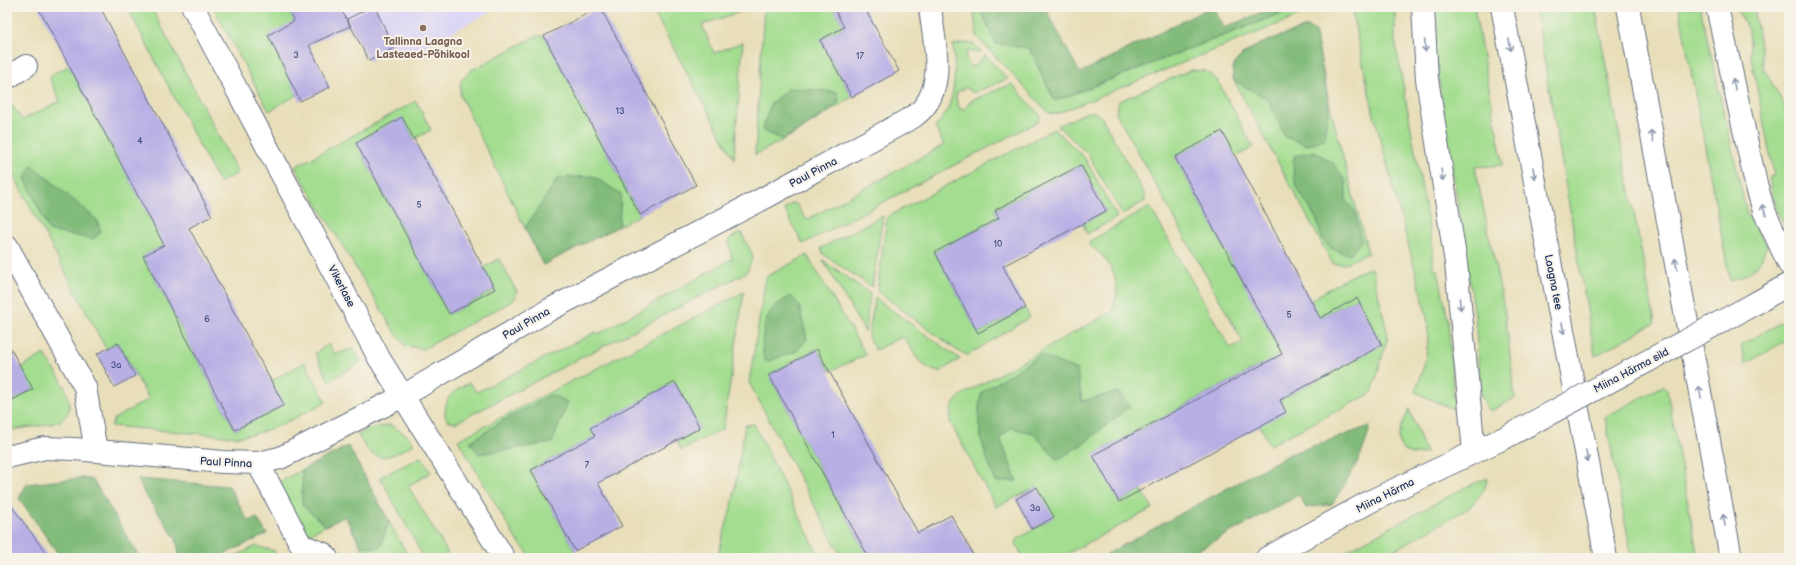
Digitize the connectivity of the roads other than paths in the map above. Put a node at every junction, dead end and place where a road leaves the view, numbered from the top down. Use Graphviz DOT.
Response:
graph roads {
  1 [pos="193,7"];
  2 [pos="930,7"];
  3 [pos="1423,7"];
  4 [pos="1502,7"];
  5 [pos="1628,7"];
  6 [pos="1717,7"];
  7 [pos="26,66"];
  8 [pos="7,78"];
  9 [pos="7,246"];
  10 [pos="1789,264"];
  11 [pos="1789,284"];
  12 [pos="403,396"];
  13 [pos="1506,437"];
  14 [pos="96,451"];
  15 [pos="1474,452"];
  16 [pos="7,457"];
  17 [pos="258,463"];
  18 [pos="327,558"];
  19 [pos="504,558"];
  20 [pos="1267,558"];
  21 [pos="1606,558"];
  22 [pos="1731,558"];
  1 -- 12 [label="street, Vikerlase"];
  2 -- 12 [label="street, Paul Pinna"];
  3 -- 15 [label="street, one-way"];
  4 -- 21 [label="street, Laagna tee, one-way"];
  22 -- 5 [label="street, one-way"];
  10 -- 6 [label="street, one-way"];
  7 -- 8 [label="street"];
  9 -- 14 [label="street"];
  11 -- 13 [label="street, Miina Härma sild, bridge"];
  12 -- 17 [label="street, Paul Pinna"];
  12 -- 19 [label="street, Vikerlase"];
  13 -- 15 [label="street, Miina Härma"];
  14 -- 16 [label="street, Paul Pinna"];
  14 -- 17 [label="street, Paul Pinna"];
  15 -- 20 [label="street, Miina Härma"];
  17 -- 18 [label="street"];
}
